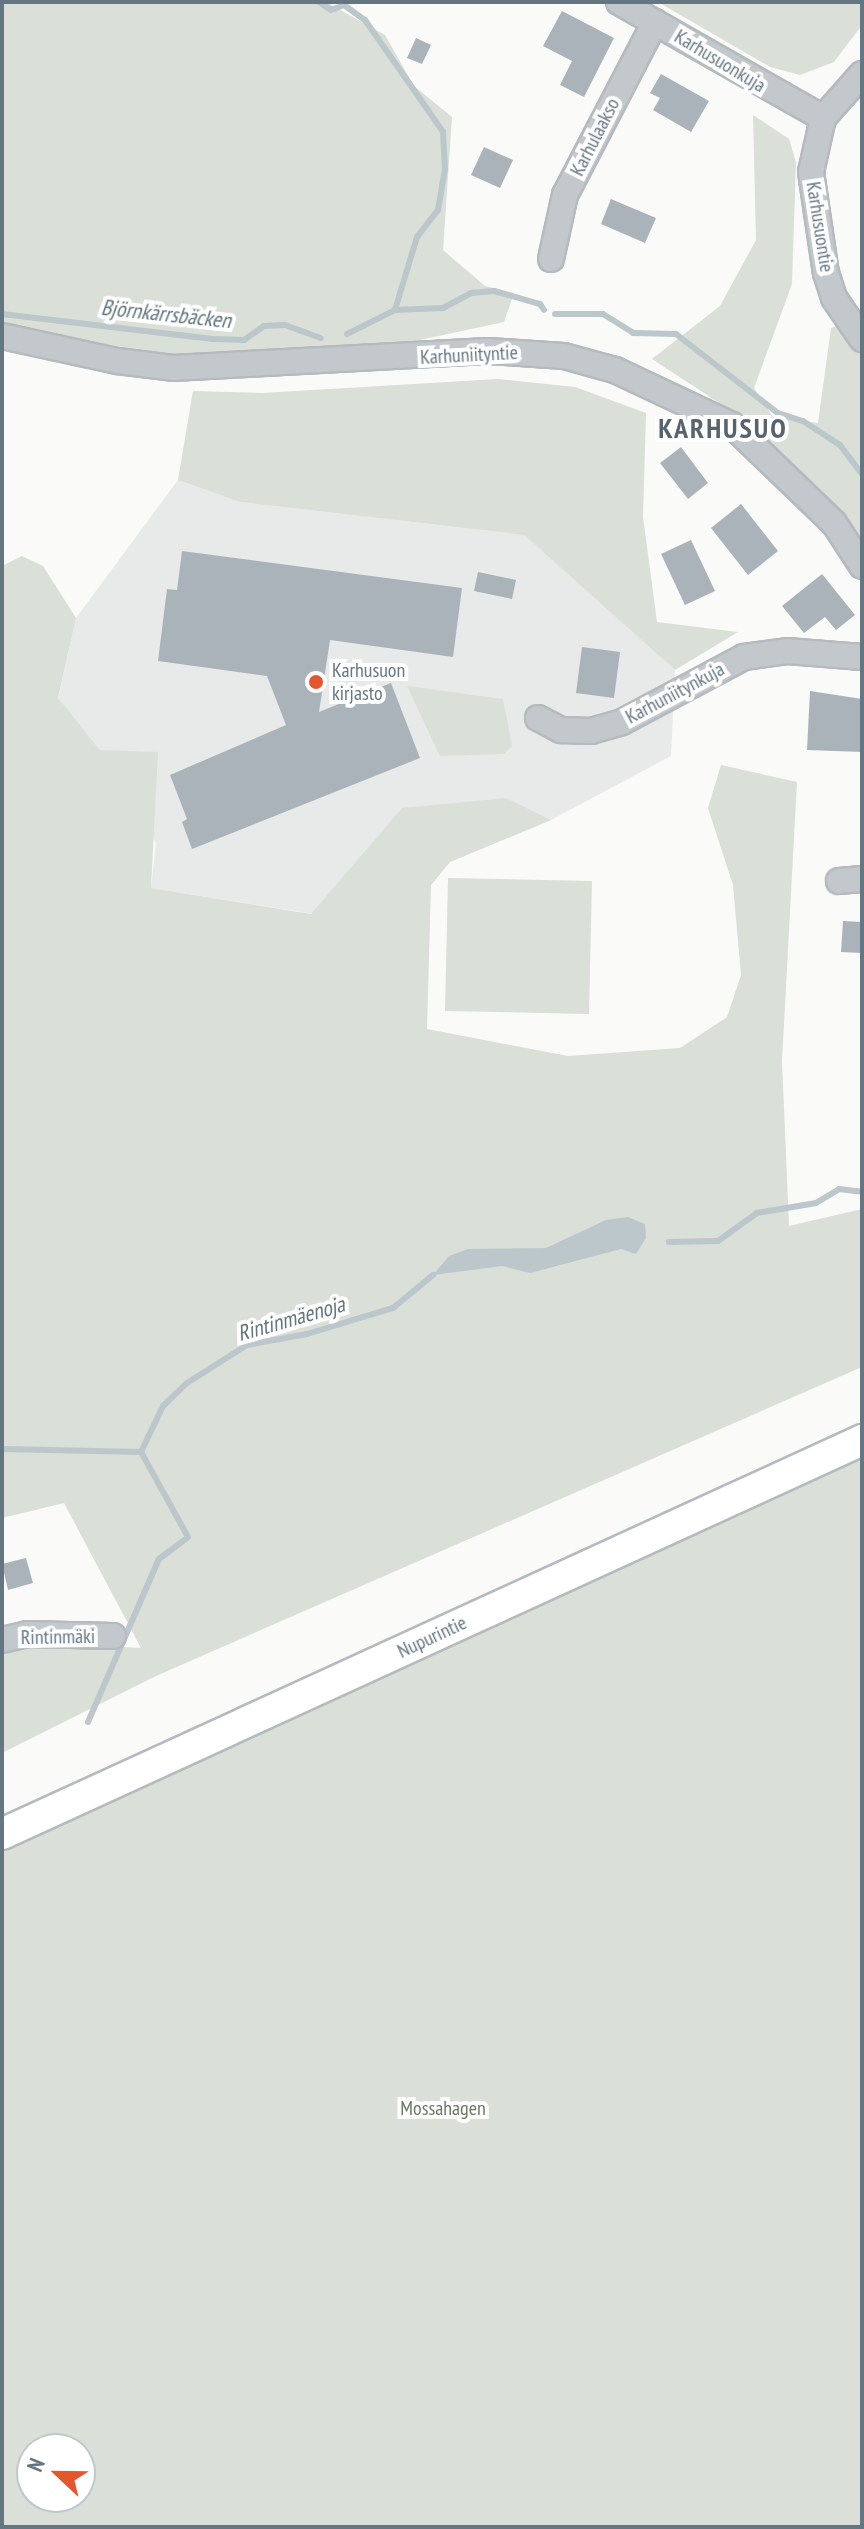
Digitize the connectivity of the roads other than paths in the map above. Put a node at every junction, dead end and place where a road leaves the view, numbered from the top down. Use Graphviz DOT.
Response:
graph roads {
  1 [pos="619,2"];
  2 [pos="655,22"];
  3 [pos="862,74"];
  4 [pos="823,118"];
  5 [pos="551,259"];
  6 [pos="2,336"];
  7 [pos="862,339"];
  8 [pos="862,566"];
  9 [pos="862,657"];
  10 [pos="538,718"];
  11 [pos="862,1440"];
  12 [pos="113,1636"];
  13 [pos="2,1640"];
  14 [pos="2,1834"];
  1 -- 2 [label="street, Karhusuonkuja"];
  2 -- 4 [label="street, Karhusuonkuja"];
  2 -- 5 [label="street, Karhulaakso"];
  3 -- 4 [label="street, Karhusuontie"];
  4 -- 7 [label="street, Karhusuontie"];
  6 -- 8 [label="street, Karhuniityntie"];
  9 -- 10 [label="street, Karhuniitynkuja"];
  11 -- 14 [label="main road, Nupurintie"];
  12 -- 13 [label="street, Rintinmäki"];
}
